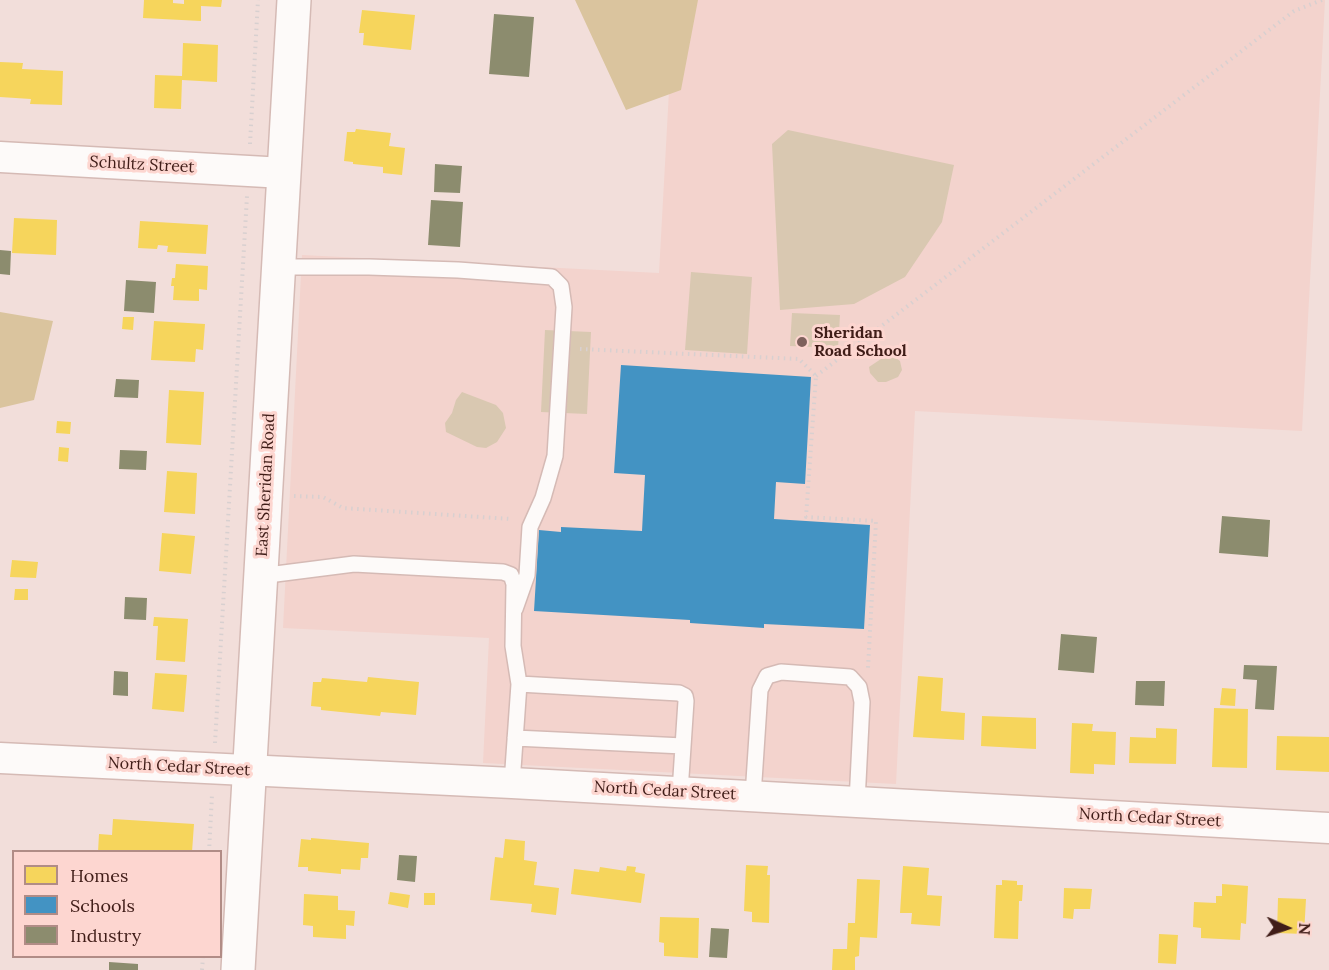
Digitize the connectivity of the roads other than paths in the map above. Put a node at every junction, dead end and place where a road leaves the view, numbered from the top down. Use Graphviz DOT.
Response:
graph roads {
  1 [pos="294,0"];
  2 [pos="0,157"];
  3 [pos="284,173"];
  4 [pos="279,267"];
  5 [pos="260,576"];
  6 [pos="514,609"];
  7 [pos="519,684"];
  8 [pos="515,738"];
  9 [pos="683,746"];
  10 [pos="0,758"];
  11 [pos="249,771"];
  12 [pos="512,783"];
  13 [pos="680,792"];
  14 [pos="753,796"];
  15 [pos="857,802"];
  16 [pos="1329,828"];
  17 [pos="238,970"];
  1 -- 3 [label="street, East Sheridan Road"];
  2 -- 3 [label="street, Schultz Street"];
  3 -- 4 [label="street, East Sheridan Road"];
  4 -- 5 [label="street, East Sheridan Road"];
  4 -- 6 [label="lane"];
  5 -- 6 [label="lane"];
  5 -- 11 [label="street, East Sheridan Road"];
  6 -- 7 [label="lane"];
  7 -- 8 [label="lane"];
  7 -- 9 [label="lane"];
  8 -- 9 [label="lane"];
  8 -- 12 [label="lane"];
  9 -- 13 [label="lane"];
  10 -- 11 [label="street, North Cedar Street"];
  11 -- 12 [label="street, North Cedar Street"];
  11 -- 17 [label="street, East Sheridan Road"];
  12 -- 13 [label="street, North Cedar Street"];
  13 -- 14 [label="street, North Cedar Street"];
  14 -- 15 [label="street, North Cedar Street"];
  14 -- 15 [label="lane"];
  15 -- 16 [label="street, North Cedar Street"];
}
